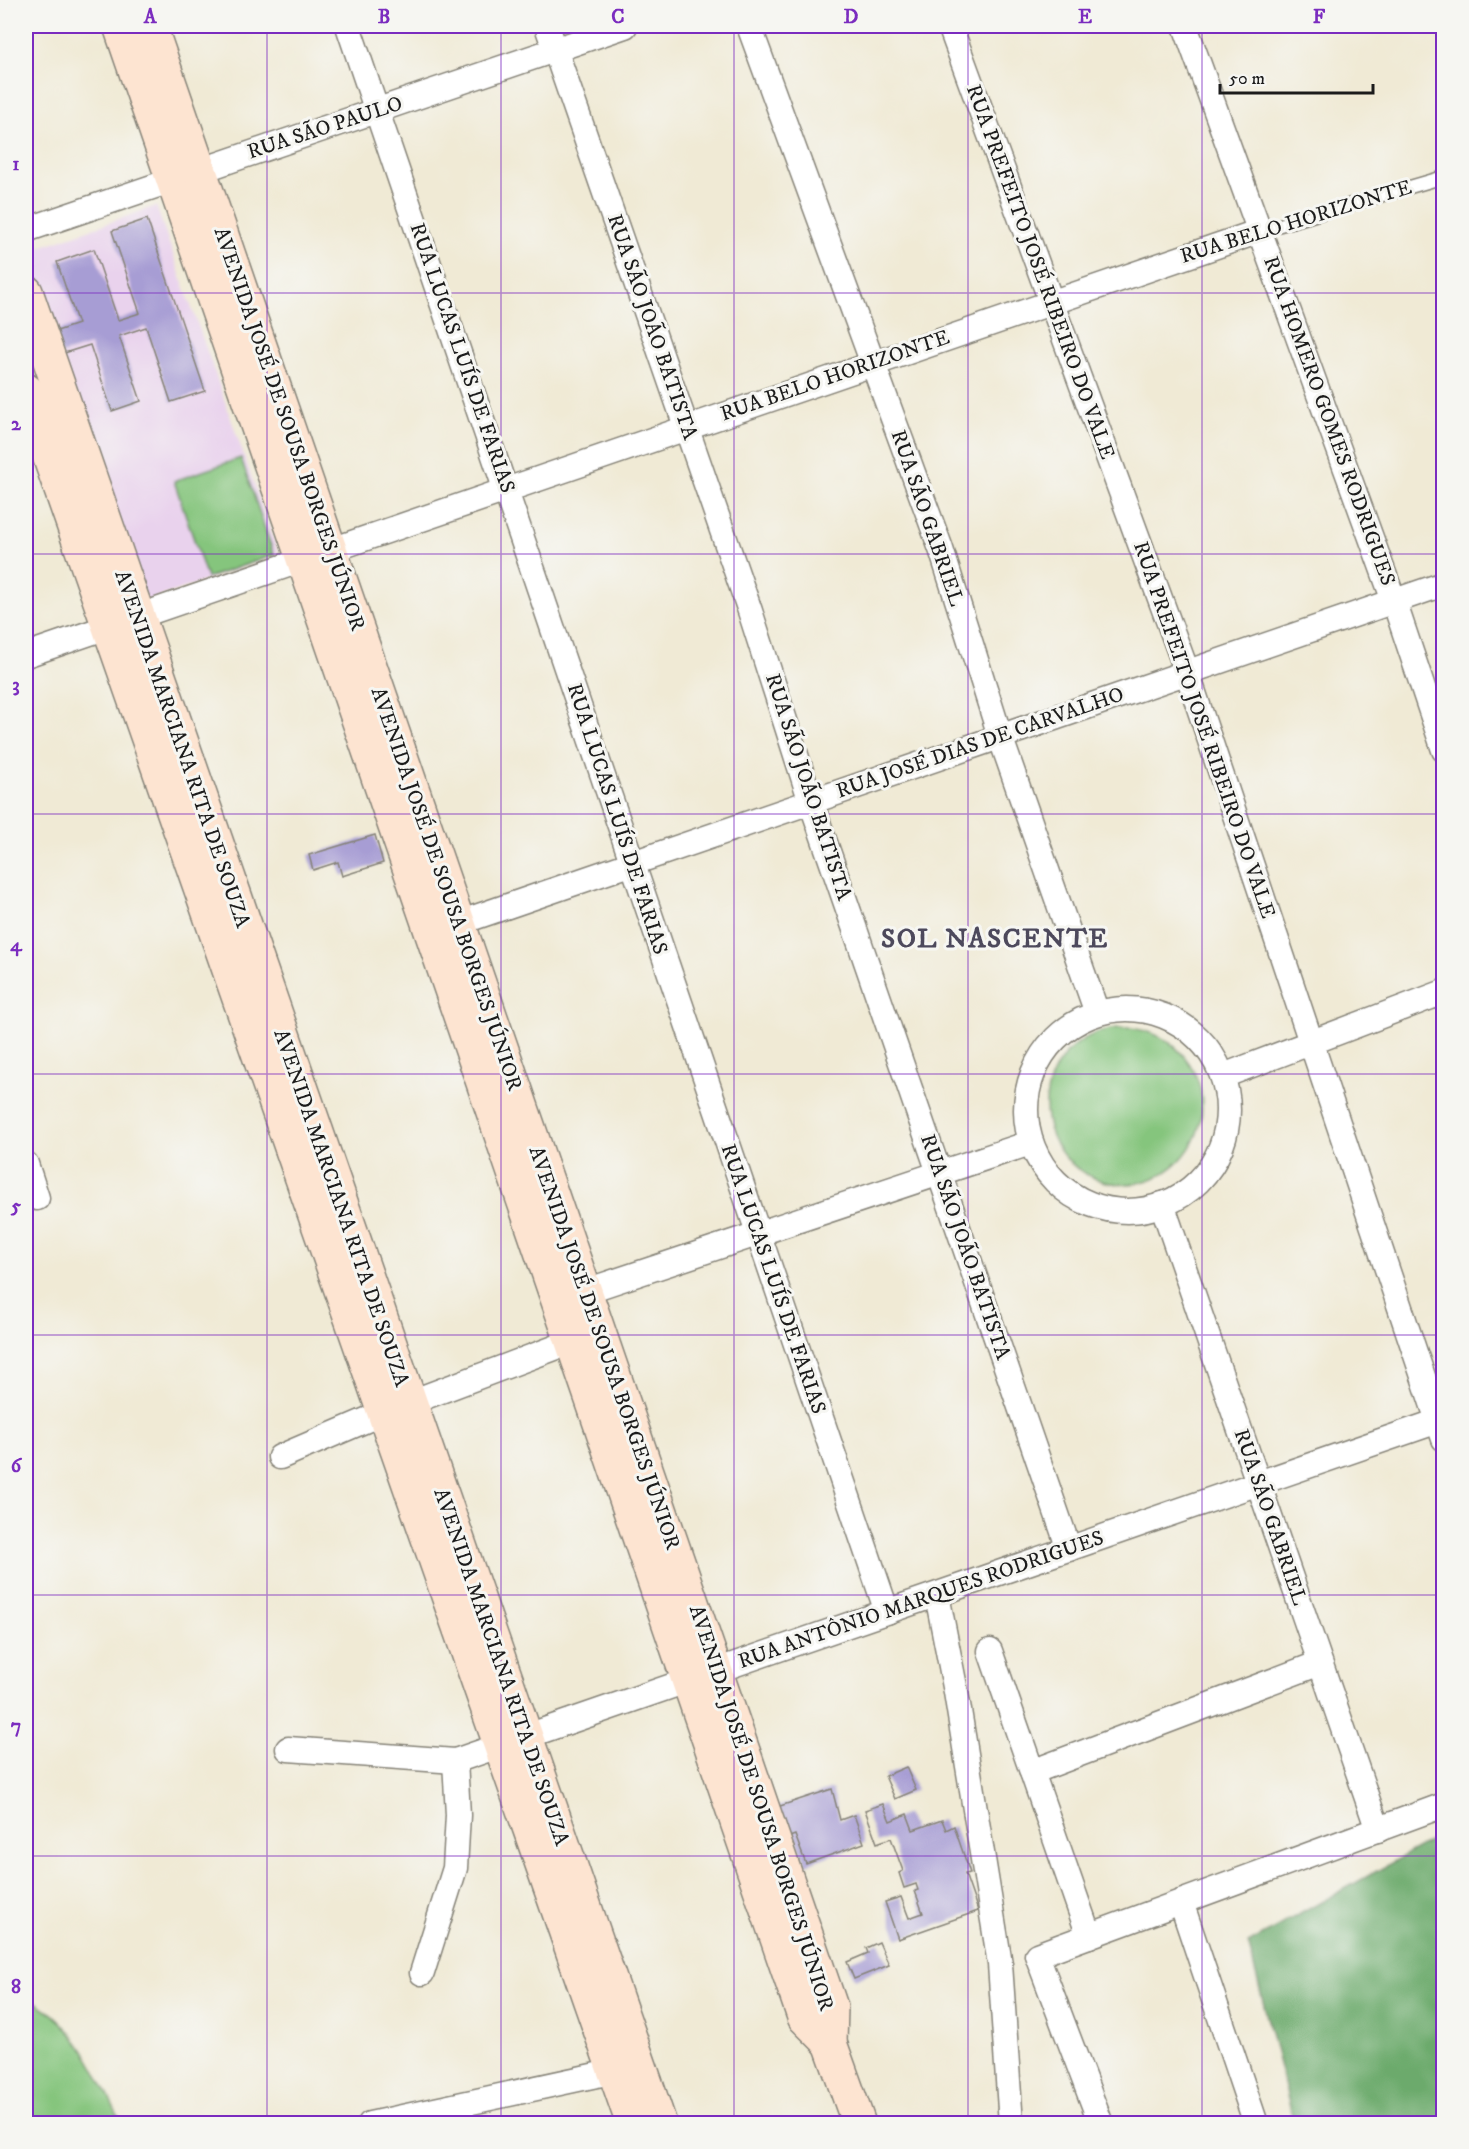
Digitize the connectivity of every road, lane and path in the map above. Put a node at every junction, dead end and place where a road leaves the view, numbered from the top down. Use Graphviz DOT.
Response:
graph roads {
  1 [pos="120,26"];
  2 [pos="150,26"];
  3 [pos="348,26"];
  4 [pos="547,26"];
  5 [pos="625,26"];
  6 [pos="749,26"];
  7 [pos="950,26"];
  8 [pos="1185,26"];
  9 [pos="555,49"];
  10 [pos="378,111"];
  11 [pos="187,175"];
  12 [pos="1443,177"];
  13 [pos="26,230"];
  14 [pos="1260,231"];
  15 [pos="26,292"];
  16 [pos="1050,302"];
  17 [pos="872,364"];
  18 [pos="26,390"];
  19 [pos="686,427"];
  20 [pos="507,489"];
  21 [pos="80,499"];
  22 [pos="316,555"];
  23 [pos="1443,584"];
  24 [pos="1394,601"];
  25 [pos="122,622"];
  26 [pos="26,655"];
  27 [pos="1187,672"];
  28 [pos="1000,736"];
  29 [pos="1443,750"];
  30 [pos="811,802"];
  31 [pos="631,864"];
  32 [pos="444,928"];
  33 [pos="1443,992"];
  34 [pos="1097,1013"];
  35 [pos="1312,1042"];
  36 [pos="1223,1076"];
  37 [pos="1030,1143"];
  38 [pos="26,1164"];
  39 [pos="939,1173"];
  40 [pos="37,1198"];
  41 [pos="1162,1204"];
  42 [pos="758,1233"];
  43 [pos="571,1296"];
  44 [pos="573,1341"];
  45 [pos="397,1408"];
  46 [pos="1442,1426"];
  47 [pos="280,1457"];
  48 [pos="1258,1483"];
  49 [pos="1069,1549"];
  50 [pos="937,1594"];
  51 [pos="887,1612"];
  52 [pos="990,1651"];
  53 [pos="1320,1663"];
  54 [pos="702,1676"];
  55 [pos="514,1740"];
  56 [pos="288,1749"];
  57 [pos="455,1761"];
  58 [pos="1032,1772"];
  59 [pos="1443,1805"];
  60 [pos="1378,1830"];
  61 [pos="1181,1902"];
  62 [pos="1089,1936"];
  63 [pos="422,1974"];
  64 [pos="628,2068"];
  65 [pos="370,2123"];
  66 [pos="633,2124"];
  67 [pos="660,2124"];
  68 [pos="859,2124"];
  69 [pos="1011,2124"];
  70 [pos="1101,2124"];
  71 [pos="1256,2124"];
  1 -- 11 [label="street, AVENIDA JOSÉ DE SOUSA BORGES JÚNIOR"];
  2 -- 11 [label="street, AVENIDA JOSÉ DE SOUSA BORGES JÚNIOR"];
  3 -- 10 [label="street, RUA LUCAS LUÍS DE FARIAS"];
  4 -- 9 [label="street, RUA SÃO JOÃO BATISTA"];
  5 -- 9 [label="street, RUA SÃO PAULO"];
  6 -- 17 [label="street, RUA SÃO GABRIEL"];
  7 -- 16 [label="street, RUA PREFEITO JOSÉ RIBEIRO DO VALE"];
  8 -- 14 [label="street, RUA HOMERO GOMES RODRIGUES"];
  9 -- 10 [label="street, RUA SÃO PAULO"];
  9 -- 19 [label="street, RUA SÃO JOÃO BATISTA"];
  10 -- 11 [label="street, RUA SÃO PAULO"];
  10 -- 20 [label="street, RUA LUCAS LUÍS DE FARIAS"];
  11 -- 13 [label="street, RUA SÃO PAULO"];
  11 -- 22 [label="street, AVENIDA JOSÉ DE SOUSA BORGES JÚNIOR"];
  12 -- 14 [label="lane, RUA BELO HORIZONTE"];
  14 -- 16 [label="street, RUA BELO HORIZONTE"];
  14 -- 24 [label="street, RUA HOMERO GOMES RODRIGUES"];
  15 -- 21 [label="street, AVENIDA MARCIANA RITA DE SOUZA"];
  16 -- 17 [label="street, RUA BELO HORIZONTE"];
  16 -- 27 [label="street, RUA PREFEITO JOSÉ RIBEIRO DO VALE"];
  17 -- 19 [label="street, RUA BELO HORIZONTE"];
  17 -- 28 [label="street, RUA SÃO GABRIEL"];
  18 -- 21 [label="street, AVENIDA MARCIANA RITA DE SOUZA"];
  19 -- 20 [label="street, RUA BELO HORIZONTE"];
  19 -- 30 [label="street, RUA SÃO JOÃO BATISTA"];
  20 -- 22 [label="street, RUA BELO HORIZONTE"];
  20 -- 31 [label="street, RUA LUCAS LUÍS DE FARIAS"];
  21 -- 25 [label="street, AVENIDA MARCIANA RITA DE SOUZA"];
  22 -- 25 [label="street, RUA BELO HORIZONTE"];
  22 -- 32 [label="street, AVENIDA JOSÉ DE SOUSA BORGES JÚNIOR"];
  23 -- 24 [label="street, RUA JOSÉ DIAS DE CARVALHO"];
  24 -- 27 [label="street, RUA JOSÉ DIAS DE CARVALHO"];
  24 -- 29 [label="street, RUA HOMERO GOMES RODRIGUES"];
  25 -- 26 [label="street, RUA BELO HORIZONTE"];
  25 -- 45 [label="street, AVENIDA MARCIANA RITA DE SOUZA"];
  27 -- 28 [label="street, RUA JOSÉ DIAS DE CARVALHO"];
  27 -- 35 [label="street, RUA PREFEITO JOSÉ RIBEIRO DO VALE"];
  28 -- 30 [label="street, RUA JOSÉ DIAS DE CARVALHO"];
  28 -- 34 [label="street, RUA SÃO GABRIEL"];
  30 -- 31 [label="street, RUA JOSÉ DIAS DE CARVALHO"];
  30 -- 39 [label="street, RUA SÃO JOÃO BATISTA"];
  31 -- 32 [label="street, RUA JOSÉ DIAS DE CARVALHO"];
  31 -- 42 [label="street, RUA LUCAS LUÍS DE FARIAS"];
  32 -- 43 [label="street, AVENIDA JOSÉ DE SOUSA BORGES JÚNIOR"];
  33 -- 35 [label="street"];
  34 -- 36 [label="street"];
  34 -- 37 [label="street"];
  35 -- 36 [label="street"];
  35 -- 46 [label="street, RUA PREFEITO JOSÉ RIBEIRO DO VALE"];
  36 -- 41 [label="street"];
  37 -- 39 [label="street"];
  37 -- 41 [label="street"];
  38 -- 40 [label="street"];
  39 -- 42 [label="street"];
  39 -- 49 [label="street, RUA SÃO JOÃO BATISTA"];
  41 -- 48 [label="street, RUA SÃO GABRIEL"];
  42 -- 43 [label="street"];
  42 -- 51 [label="street, RUA LUCAS LUÍS DE FARIAS"];
  43 -- 44 [label="street, AVENIDA JOSÉ DE SOUSA BORGES JÚNIOR"];
  43 -- 54 [label="street, AVENIDA JOSÉ DE SOUSA BORGES JÚNIOR"];
  44 -- 45 [label="street"];
  44 -- 54 [label="street, AVENIDA JOSÉ DE SOUSA BORGES JÚNIOR"];
  45 -- 47 [label="street"];
  45 -- 55 [label="street, AVENIDA MARCIANA RITA DE SOUZA"];
  46 -- 48 [label="street, RUA ANTÔNIO MARQUES RODRIGUES"];
  48 -- 49 [label="street, RUA ANTÔNIO MARQUES RODRIGUES"];
  48 -- 53 [label="street, RUA SÃO GABRIEL"];
  49 -- 50 [label="street, RUA ANTÔNIO MARQUES RODRIGUES"];
  50 -- 51 [label="street, RUA ANTÔNIO MARQUES RODRIGUES"];
  50 -- 69 [label="street"];
  51 -- 54 [label="street, RUA ANTÔNIO MARQUES RODRIGUES"];
  52 -- 58 [label="street"];
  53 -- 58 [label="street"];
  53 -- 60 [label="street, RUA SÃO GABRIEL"];
  54 -- 55 [label="street, RUA ANTÔNIO MARQUES RODRIGUES"];
  54 -- 68 [label="street, AVENIDA JOSÉ DE SOUSA BORGES JÚNIOR"];
  55 -- 57 [label="street, RUA ANTÔNIO MARQUES RODRIGUES"];
  55 -- 64 [label="street, AVENIDA MARCIANA RITA DE SOUZA"];
  56 -- 57 [label="street, RUA ANTÔNIO MARQUES RODRIGUES"];
  57 -- 63 [label="street"];
  58 -- 62 [label="street"];
  59 -- 60 [label="street"];
  60 -- 61 [label="street"];
  61 -- 62 [label="street"];
  61 -- 71 [label="street"];
  62 -- 70 [label="street"];
  64 -- 65 [label="street"];
  64 -- 66 [label="street, AVENIDA MARCIANA RITA DE SOUZA"];
  64 -- 67 [label="street, AVENIDA MARCIANA RITA DE SOUZA"];
}
